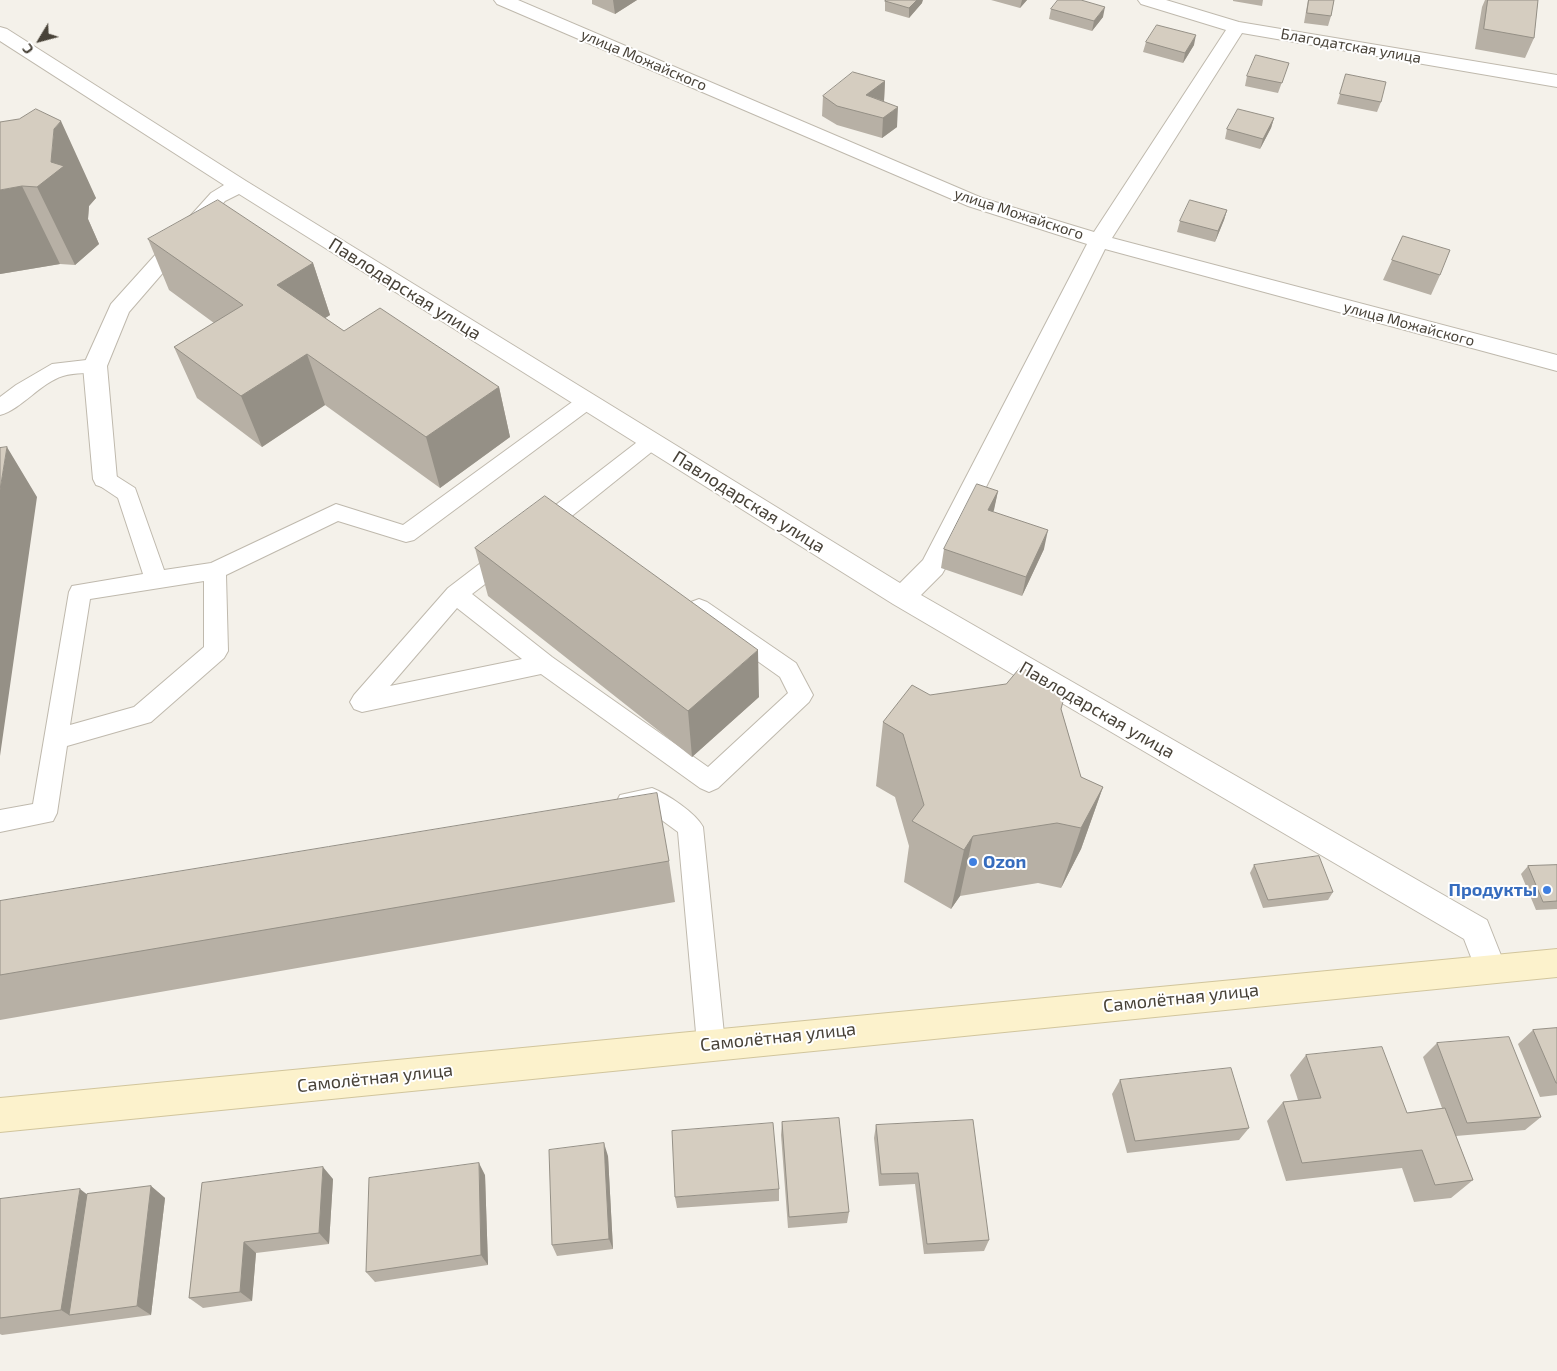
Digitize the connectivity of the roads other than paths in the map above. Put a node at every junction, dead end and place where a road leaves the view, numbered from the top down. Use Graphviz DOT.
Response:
graph roads {
  1 [pos="503,0"];
  2 [pos="1147,0"];
  3 [pos="1237,27"];
  4 [pos="0,33"];
  5 [pos="1557,81"];
  6 [pos="239,185"];
  7 [pos="1099,240"];
  8 [pos="1557,363"];
  9 [pos="95,366"];
  10 [pos="586,402"];
  11 [pos="0,408"];
  12 [pos="652,441"];
  13 [pos="105,479"];
  14 [pos="215,571"];
  15 [pos="156,580"];
  16 [pos="456,594"];
  17 [pos="683,597"];
  18 [pos="902,597"];
  19 [pos="544,664"];
  20 [pos="56,739"];
  21 [pos="603,807"];
  22 [pos="0,820"];
  23 [pos="1557,962"];
  24 [pos="1490,968"];
  25 [pos="711,1044"];
  26 [pos="0,1115"];
  1 -- 7 [label="street, улица Можайского"];
  2 -- 3 [label="street, Благодатская улица"];
  3 -- 5 [label="street, Благодатская улица"];
  3 -- 7 [label="street"];
  4 -- 6 [label="street, Павлодарская улица"];
  6 -- 9 [label="street"];
  6 -- 10 [label="street, Павлодарская улица"];
  7 -- 8 [label="street, улица Можайского"];
  7 -- 18 [label="street"];
  9 -- 11 [label="lane"];
  9 -- 13 [label="street"];
  10 -- 12 [label="street, Павлодарская улица"];
  10 -- 14 [label="lane"];
  12 -- 16 [label="lane"];
  12 -- 18 [label="street, Павлодарская улица"];
  13 -- 15 [label="lane"];
  14 -- 15 [label="lane"];
  14 -- 20 [label="lane"];
  15 -- 20 [label="lane"];
  16 -- 19 [label="lane"];
  16 -- 19 [label="lane"];
  17 -- 19 [label="lane"];
  18 -- 24 [label="street, Павлодарская улица"];
  20 -- 22 [label="lane"];
  21 -- 25 [label="lane"];
  23 -- 24 [label="main road, Самолётная улица"];
  24 -- 25 [label="main road, Самолётная улица"];
  25 -- 26 [label="main road, Самолётная улица"];
}
